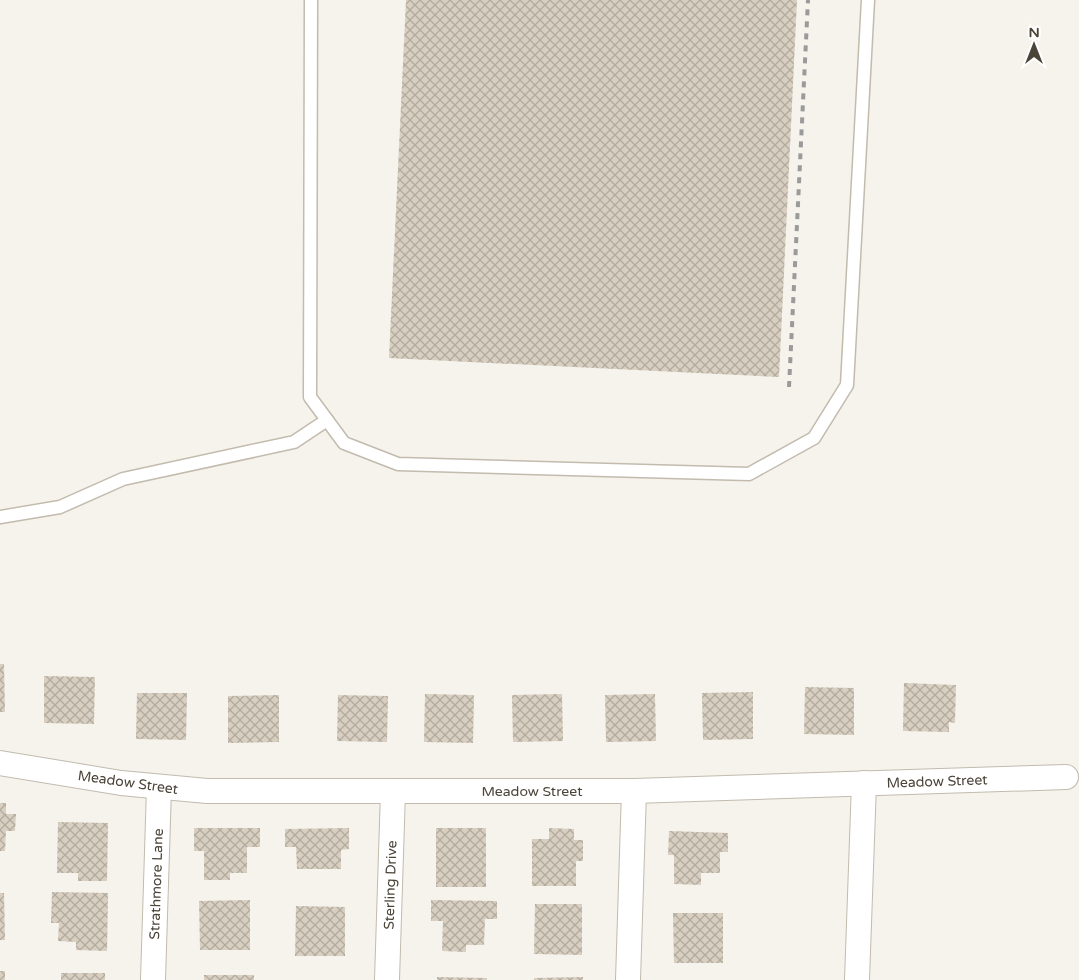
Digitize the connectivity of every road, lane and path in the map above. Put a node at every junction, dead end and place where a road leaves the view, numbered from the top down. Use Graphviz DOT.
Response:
graph roads {
  1 [pos="311,0"];
  2 [pos="868,0"];
  3 [pos="327,420"];
  4 [pos="0,517"];
  5 [pos="0,763"];
  6 [pos="1066,778"];
  7 [pos="864,784"];
  8 [pos="159,788"];
  9 [pos="393,791"];
  10 [pos="634,791"];
  11 [pos="153,980"];
  12 [pos="387,980"];
  13 [pos="628,980"];
  14 [pos="857,980"];
  1 -- 3 [label="lane"];
  2 -- 3 [label="lane"];
  3 -- 4 [label="lane"];
  5 -- 8 [label="street, Meadow Street"];
  6 -- 7 [label="street, Meadow Street"];
  7 -- 10 [label="street, Meadow Street"];
  7 -- 14 [label="street"];
  8 -- 9 [label="street, Meadow Street"];
  8 -- 11 [label="street, Strathmore Lane"];
  9 -- 10 [label="street, Meadow Street"];
  9 -- 12 [label="street, Sterling Drive"];
  10 -- 13 [label="street"];
}
